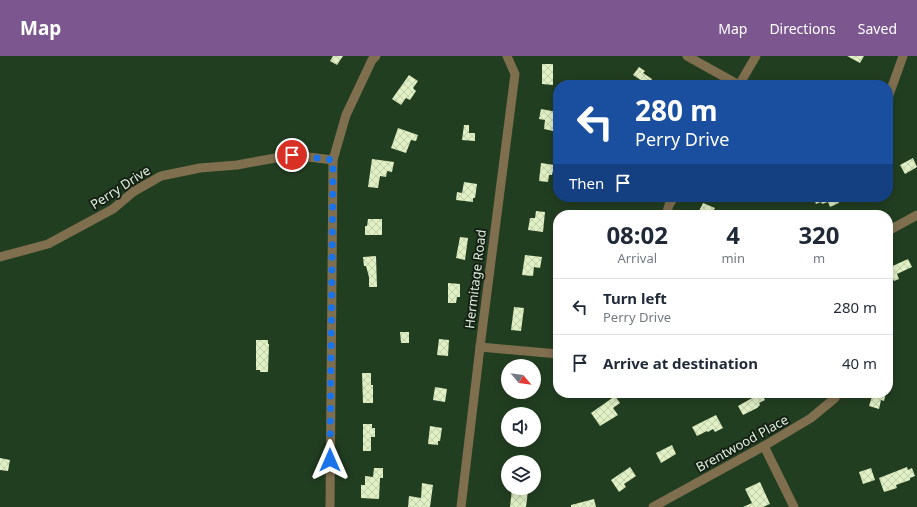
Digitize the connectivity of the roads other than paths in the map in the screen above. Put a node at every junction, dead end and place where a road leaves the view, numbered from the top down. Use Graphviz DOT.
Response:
graph roads {
  1 [pos="376,56"];
  2 [pos="507,56"];
  3 [pos="687,56"];
  4 [pos="756,56"];
  5 [pos="903,56"];
  6 [pos="730,80"];
  7 [pos="742,80"];
  8 [pos="893,84"];
  9 [pos="333,160"];
  10 [pos="917,215"];
  11 [pos="893,227"];
  12 [pos="0,257"];
  13 [pos="480,347"];
  14 [pos="553,354"];
  15 [pos="834,398"];
  16 [pos="764,446"];
  17 [pos="330,507"];
  18 [pos="461,507"];
  19 [pos="653,507"];
  20 [pos="794,507"];
  1 -- 9 [label="street"];
  2 -- 13 [label="street, Hermitage Road"];
  3 -- 6 [label="street"];
  4 -- 7 [label="street"];
  5 -- 8 [label="street"];
  9 -- 12 [label="street, Perry Drive"];
  9 -- 17 [label="street"];
  10 -- 11 [label="street"];
  13 -- 14 [label="street"];
  13 -- 18 [label="street, Hermitage Road"];
  15 -- 16 [label="street, Brentwood Place"];
  16 -- 19 [label="street, Brentwood Place"];
  16 -- 20 [label="street"];
}
